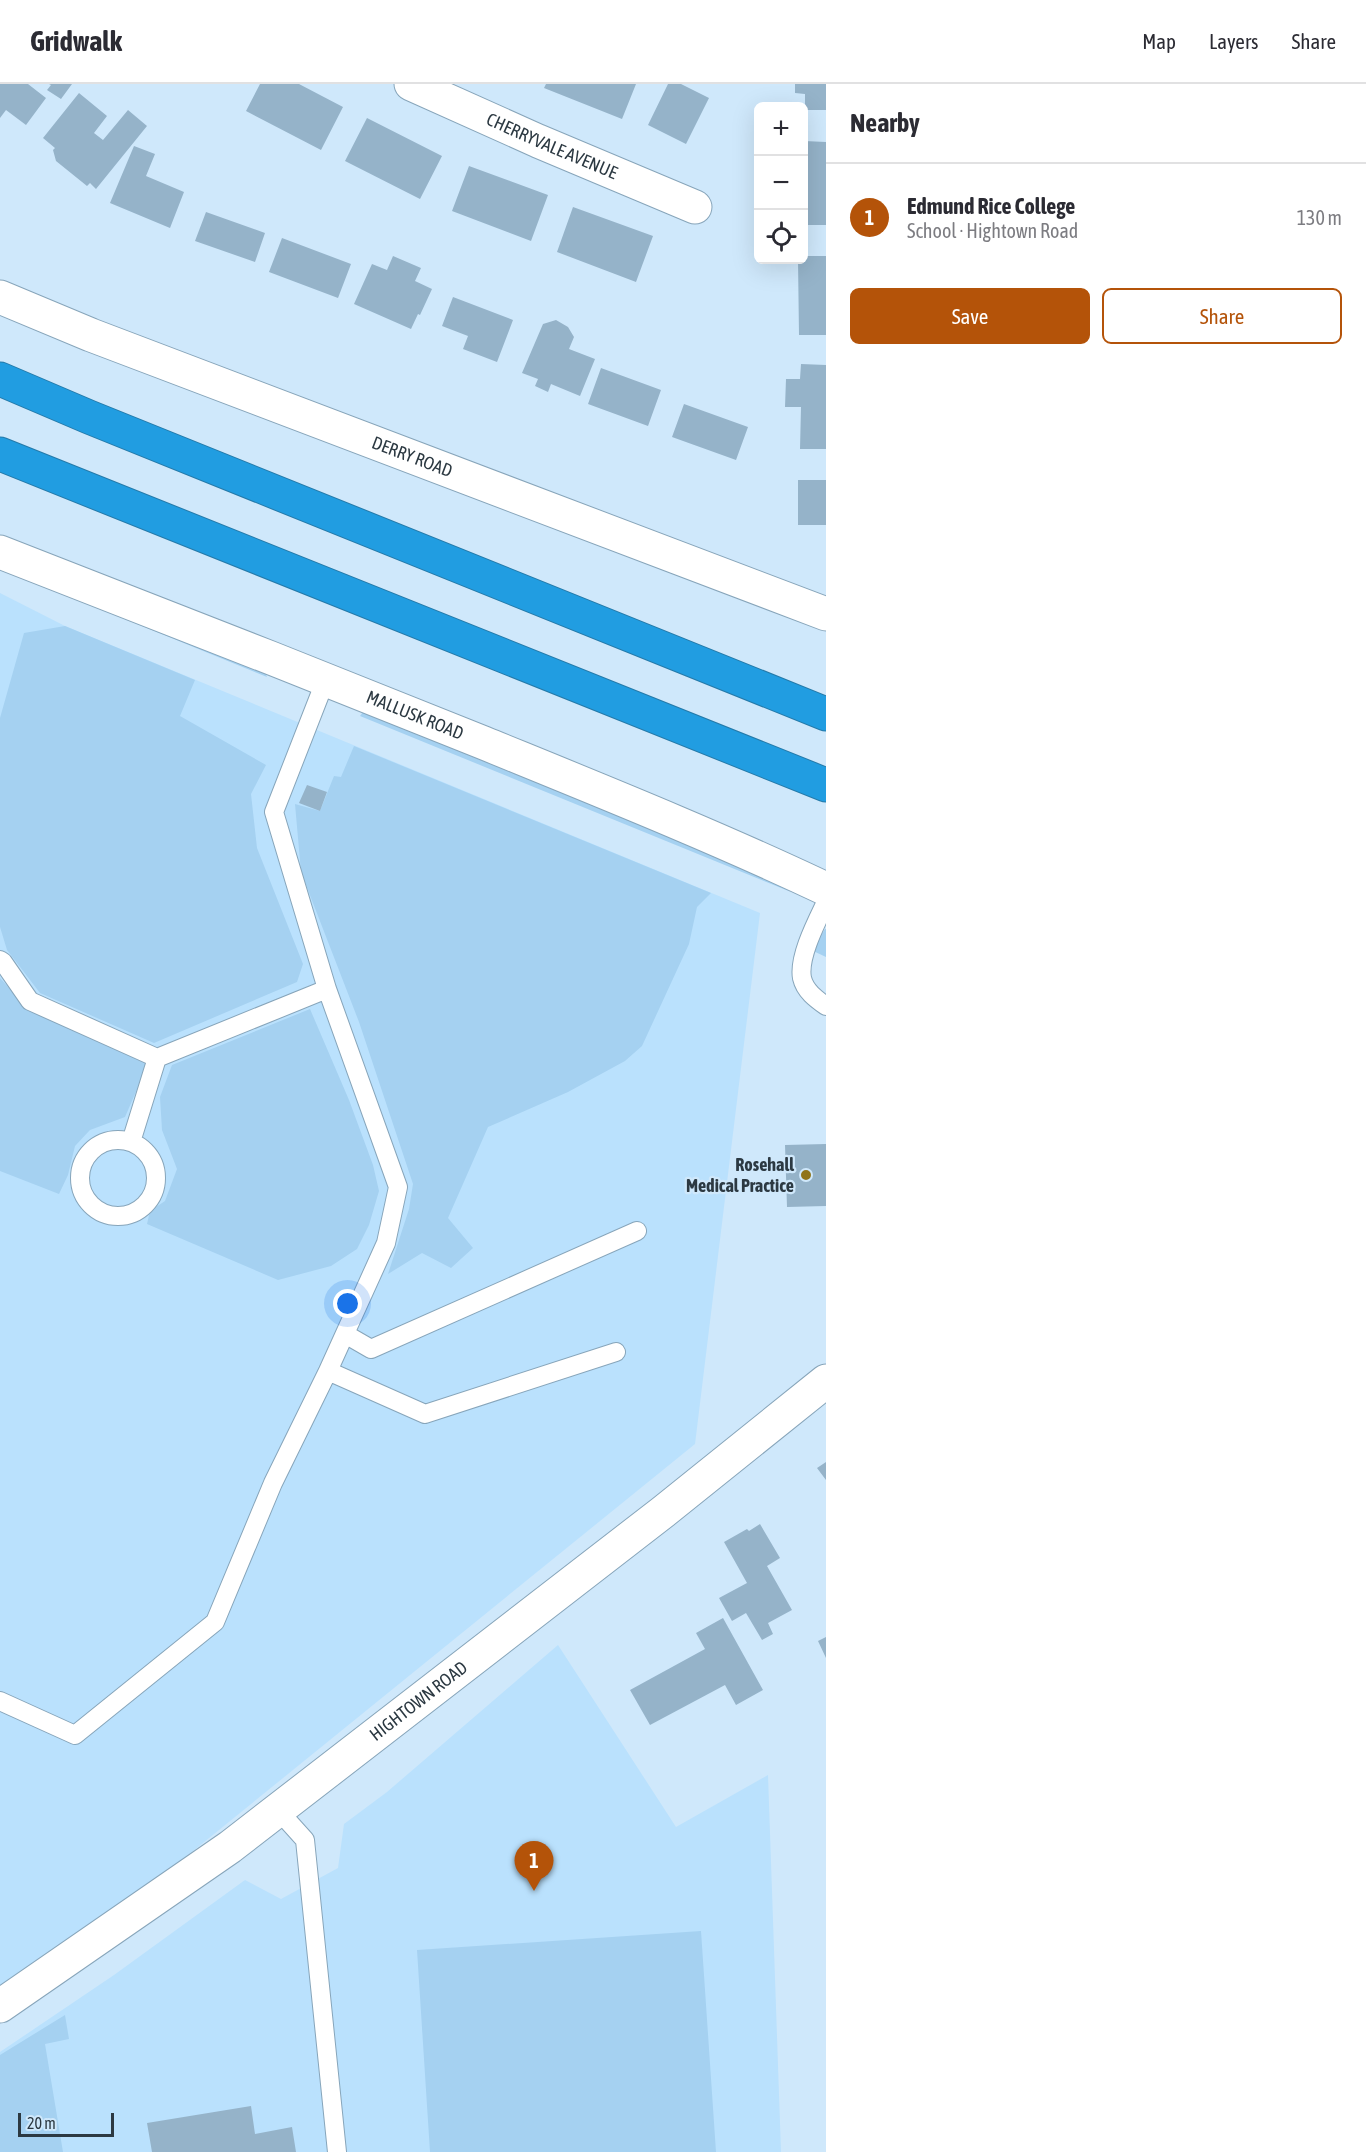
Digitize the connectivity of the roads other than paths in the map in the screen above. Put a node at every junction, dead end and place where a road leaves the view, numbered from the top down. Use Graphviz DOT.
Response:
graph roads {
  1 [pos="411,84"];
  2 [pos="694,207"];
  3 [pos="0,297"];
  4 [pos="0,379"];
  5 [pos="0,454"];
  6 [pos="0,552"];
  7 [pos="826,614"];
  8 [pos="326,679"];
  9 [pos="826,714"];
  10 [pos="826,785"];
  11 [pos="826,889"];
  12 [pos="826,902"];
  13 [pos="0,960"];
  14 [pos="327,989"];
  15 [pos="826,1006"];
  16 [pos="157,1058"];
  17 [pos="131,1142"];
  18 [pos="637,1231"];
  19 [pos="345,1334"];
  20 [pos="616,1352"];
  21 [pos="328,1371"];
  22 [pos="826,1381"];
  23 [pos="0,1701"];
  24 [pos="278,1810"];
  25 [pos="1,2003"];
  26 [pos="337,2152"];
  1 -- 2 [label="main road, CHERRYVALE AVENUE"];
  3 -- 7 [label="main road, DERRY ROAD"];
  4 -- 9 [label="highway"];
  5 -- 10 [label="highway"];
  6 -- 8 [label="main road, MALLUSK ROAD"];
  8 -- 11 [label="main road, MALLUSK ROAD"];
  8 -- 14 [label="lane"];
  12 -- 15 [label="lane"];
  13 -- 16 [label="lane"];
  14 -- 16 [label="lane"];
  14 -- 19 [label="lane"];
  16 -- 17 [label="lane"];
  17 -- 17 [label="lane"];
  18 -- 19 [label="lane"];
  19 -- 21 [label="lane"];
  20 -- 21 [label="lane"];
  21 -- 23 [label="lane"];
  22 -- 24 [label="main road, HIGHTOWN ROAD"];
  24 -- 25 [label="main road, HIGHTOWN ROAD"];
  24 -- 26 [label="lane"];
}
